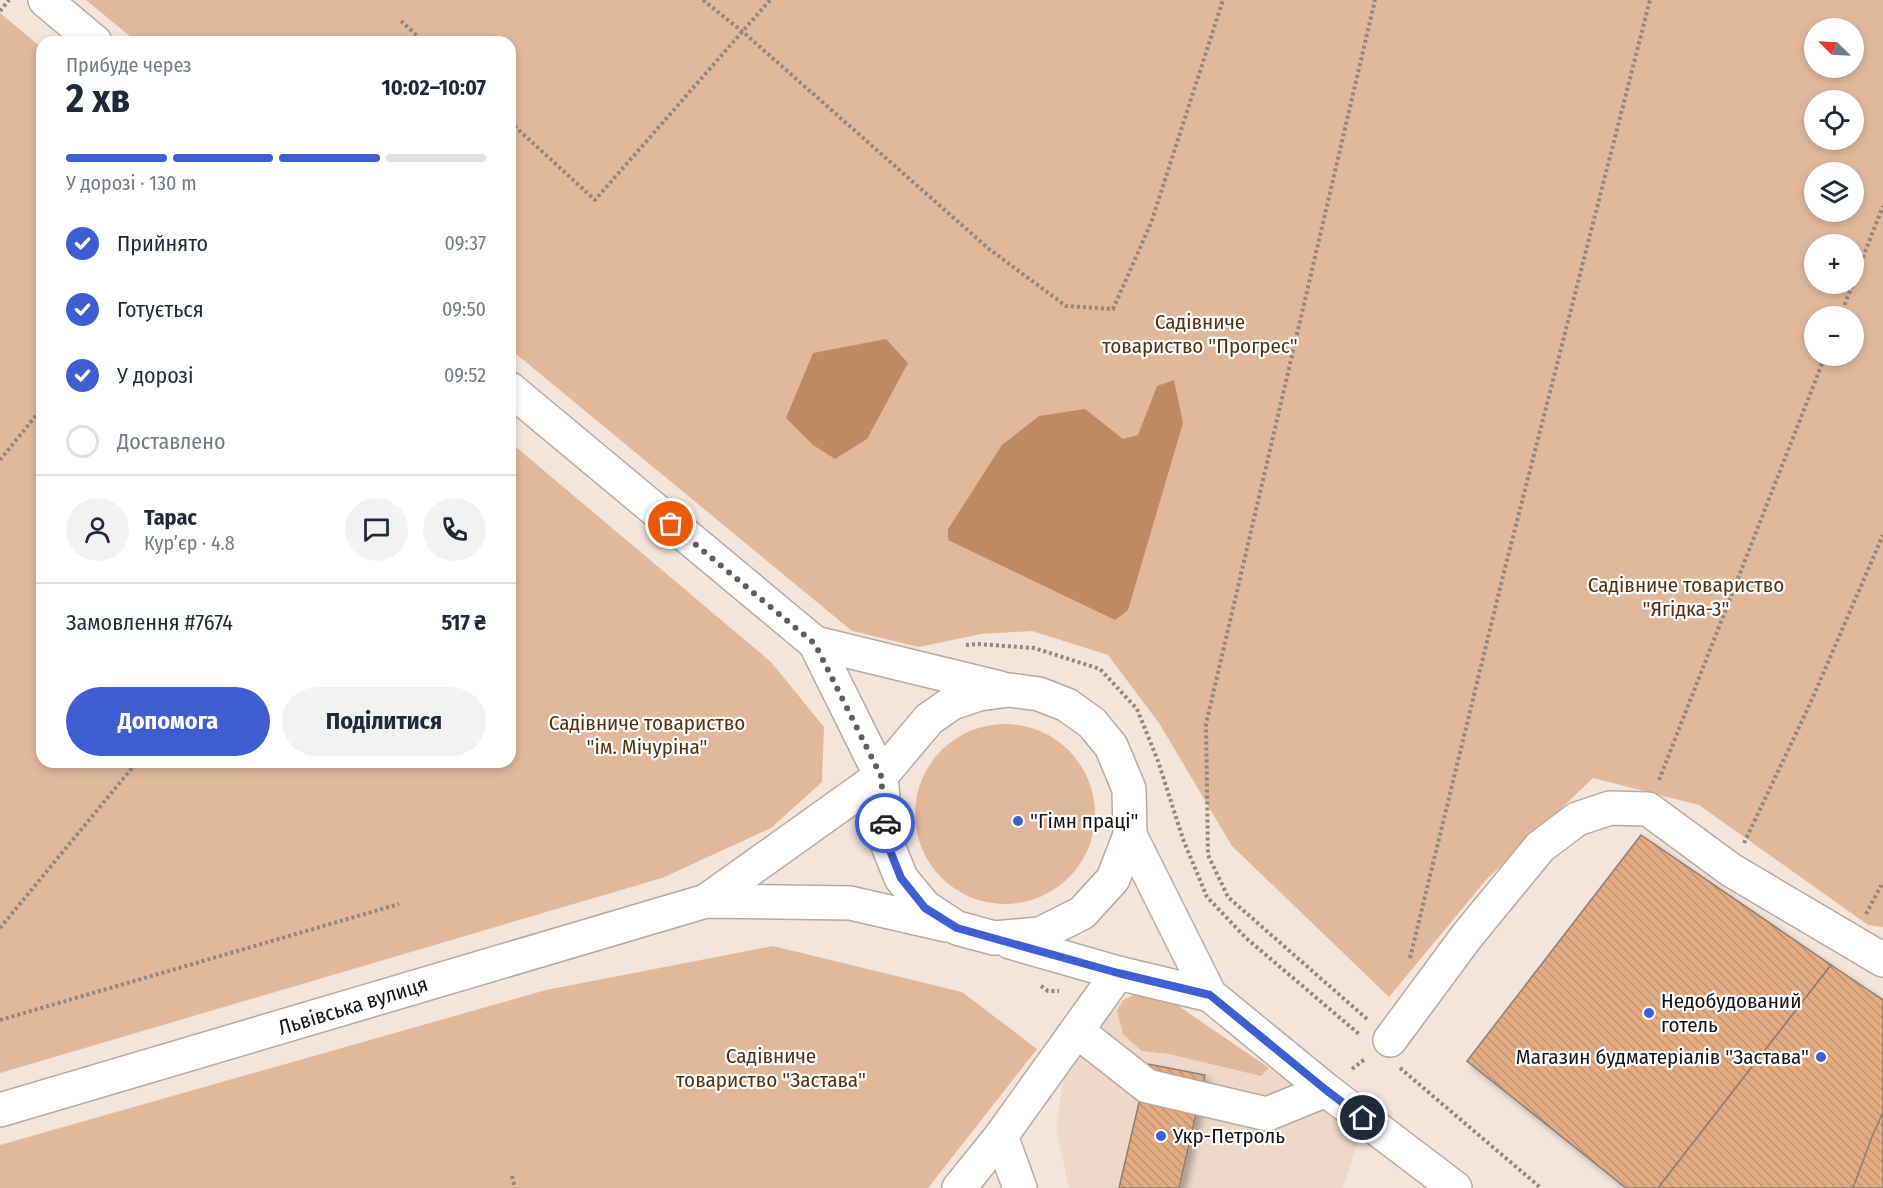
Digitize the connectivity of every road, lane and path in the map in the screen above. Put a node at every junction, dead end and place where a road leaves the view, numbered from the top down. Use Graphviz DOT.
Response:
graph roads {
  1 [pos="9,0"];
  2 [pos="45,0"];
  3 [pos="703,0"];
  4 [pos="770,0"];
  5 [pos="1223,0"];
  6 [pos="1375,0"];
  7 [pos="1650,0"];
  8 [pos="0,11"];
  9 [pos="401,21"];
  10 [pos="742,32"];
  11 [pos="88,36"];
  12 [pos="417,36"];
  13 [pos="516,128"];
  14 [pos="1883,206"];
  15 [pos="1864,254"];
  16 [pos="1821,366"];
  17 [pos="516,394"];
  18 [pos="36,415"];
  19 [pos="0,459"];
  20 [pos="1883,535"];
  21 [pos="815,644"];
  22 [pos="1009,690"];
  23 [pos="131,768"];
  24 [pos="881,776"];
  25 [pos="1648,808"];
  26 [pos="1130,835"];
  27 [pos="1731,870"];
  28 [pos="706,901"];
  29 [pos="399,904"];
  30 [pos="0,928"];
  31 [pos="957,928"];
  32 [pos="994,938"];
  33 [pos="1410,959"];
  34 [pos="1883,960"];
  35 [pos="1110,984"];
  36 [pos="1039,985"];
  37 [pos="1210,995"];
  38 [pos="0,1020"];
  39 [pos="1077,1031"];
  40 [pos="1390,1040"];
  41 [pos="1326,1090"];
  42 [pos="0,1110"];
  43 [pos="1001,1136"];
  44 [pos="512,1176"];
  45 [pos="515,1188"];
  46 [pos="959,1188"];
  47 [pos="1020,1188"];
  48 [pos="1455,1188"];
  1 -- 8 [label="path"];
  2 -- 11 [label="main road"];
  3 -- 10 [label="path"];
  4 -- 10 [label="path"];
  5 -- 10 [label="path"];
  6 -- 40 [label="path"];
  7 -- 33 [label="path"];
  9 -- 12 [label="path"];
  10 -- 13 [label="path"];
  14 -- 15 [label="path"];
  16 -- 25 [label="path"];
  17 -- 21 [label="main road"];
  18 -- 19 [label="path"];
  20 -- 27 [label="path"];
  21 -- 22 [label="main road"];
  21 -- 24 [label="main road"];
  22 -- 24 [label="main road, Львівська вулиця"];
  22 -- 26 [label="main road"];
  23 -- 30 [label="path"];
  24 -- 28 [label="main road, Львівська вулиця"];
  24 -- 31 [label="main road"];
  25 -- 27 [label="main road"];
  25 -- 40 [label="main road"];
  26 -- 32 [label="main road"];
  26 -- 37 [label="main road"];
  27 -- 34 [label="main road"];
  28 -- 31 [label="main road, Львівська вулиця"];
  28 -- 42 [label="main road, Львівська вулиця"];
  29 -- 38 [label="path"];
  31 -- 32 [label="main road"];
  32 -- 35 [label="main road"];
  35 -- 36 [label="path"];
  35 -- 37 [label="main road"];
  35 -- 39 [label="main road"];
  37 -- 41 [label="main road"];
  39 -- 41 [label="main road"];
  39 -- 43 [label="main road"];
  40 -- 41 [label="path"];
  41 -- 48 [label="main road"];
  43 -- 46 [label="main road"];
  43 -- 47 [label="main road"];
  44 -- 45 [label="path"];
}
